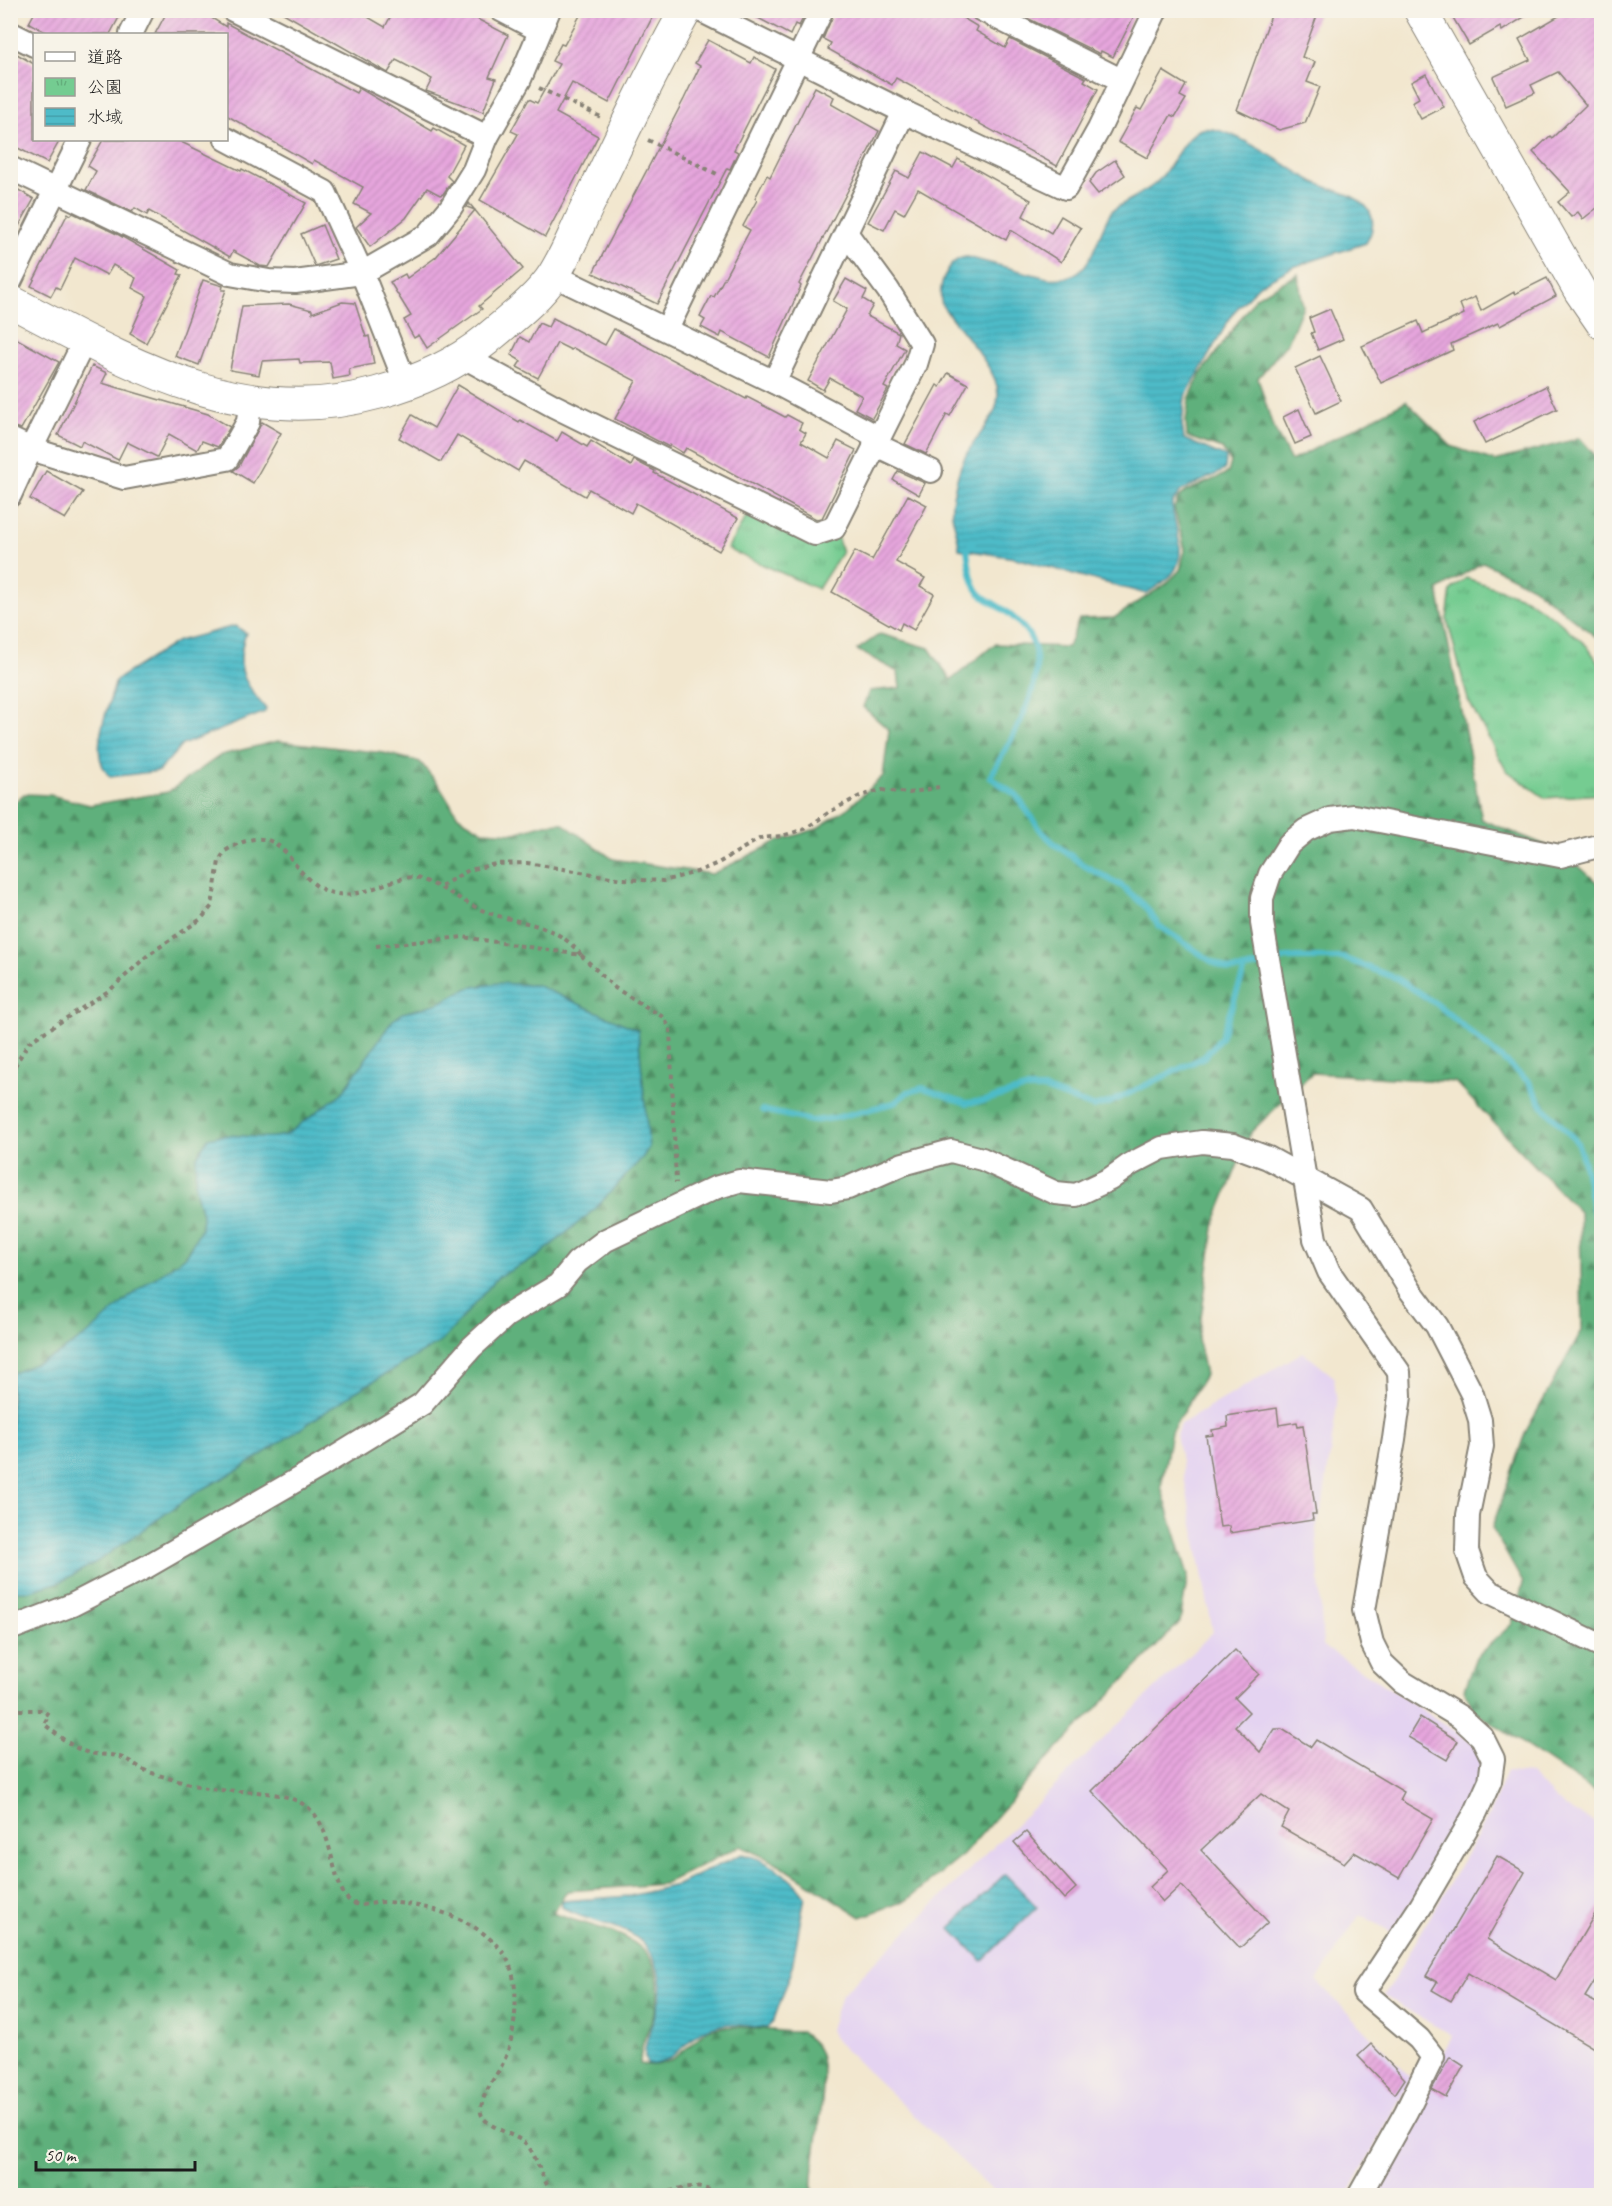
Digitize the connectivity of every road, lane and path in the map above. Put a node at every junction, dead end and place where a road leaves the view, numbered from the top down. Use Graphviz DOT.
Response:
graph roads {
  1 [pos="143,10"];
  2 [pos="233,10"];
  3 [pos="501,10"];
  4 [pos="686,10"];
  5 [pos="700,10"];
  6 [pos="822,10"];
  7 [pos="982,10"];
  8 [pos="1156,10"];
  9 [pos="1423,12"];
  10 [pos="544,20"];
  11 [pos="10,33"];
  12 [pos="132,33"];
  13 [pos="33,44"];
  14 [pos="799,58"];
  15 [pos="520,79"];
  16 [pos="1121,80"];
  17 [pos="904,112"];
  18 [pos="625,129"];
  19 [pos="487,137"];
  20 [pos="228,140"];
  21 [pos="80,141"];
  22 [pos="10,168"];
  23 [pos="736,184"];
  24 [pos="55,190"];
  25 [pos="847,234"];
  26 [pos="362,273"];
  27 [pos="554,275"];
  28 [pos="10,282"];
  29 [pos="10,301"];
  30 [pos="1602,322"];
  31 [pos="667,329"];
  32 [pos="85,340"];
  33 [pos="464,357"];
  34 [pos="774,382"];
  35 [pos="406,384"];
  36 [pos="250,401"];
  37 [pos="876,440"];
  38 [pos="20,444"];
  39 [pos="930,471"];
  40 [pos="10,495"];
  41 [pos="939,787"];
  42 [pos="1602,845"];
  43 [pos="440,886"];
  44 [pos="376,946"];
  45 [pos="581,955"];
  46 [pos="10,1074"];
  47 [pos="1303,1178"];
  48 [pos="684,1201"];
  49 [pos="10,1629"];
  50 [pos="1602,1646"];
  51 [pos="10,1710"];
  52 [pos="556,2196"];
  53 [pos="662,2196"];
  54 [pos="723,2196"];
  55 [pos="1359,2196"];
  1 -- 12 [label="street"];
  2 -- 19 [label="street"];
  3 -- 10 [label="street"];
  4 -- 18 [label="street"];
  5 -- 14 [label="street"];
  6 -- 14 [label="street"];
  7 -- 16 [label="street"];
  8 -- 16 [label="street"];
  9 -- 30 [label="street"];
  10 -- 15 [label="street"];
  11 -- 13 [label="street"];
  14 -- 17 [label="street"];
  14 -- 23 [label="street"];
  15 -- 18 [label="path"];
  15 -- 19 [label="street"];
  16 -- 17 [label="street"];
  17 -- 25 [label="street"];
  18 -- 23 [label="path"];
  18 -- 27 [label="street"];
  19 -- 26 [label="street"];
  20 -- 26 [label="street"];
  21 -- 24 [label="street"];
  22 -- 24 [label="street"];
  23 -- 31 [label="street"];
  24 -- 26 [label="street"];
  24 -- 28 [label="street"];
  25 -- 34 [label="street"];
  25 -- 37 [label="street"];
  26 -- 35 [label="street"];
  27 -- 31 [label="street"];
  27 -- 33 [label="street"];
  29 -- 32 [label="street"];
  31 -- 34 [label="street"];
  32 -- 36 [label="street"];
  32 -- 38 [label="street"];
  33 -- 35 [label="street"];
  33 -- 37 [label="street"];
  34 -- 37 [label="street"];
  35 -- 36 [label="street"];
  36 -- 38 [label="street"];
  37 -- 39 [label="street"];
  38 -- 40 [label="street"];
  41 -- 43 [label="path"];
  42 -- 47 [label="street"];
  43 -- 45 [label="path"];
  43 -- 46 [label="path"];
  44 -- 45 [label="path"];
  45 -- 48 [label="path"];
  47 -- 48 [label="street"];
  47 -- 50 [label="street"];
  47 -- 55 [label="street"];
  48 -- 49 [label="street"];
  51 -- 52 [label="path"];
  53 -- 54 [label="path"];
}
